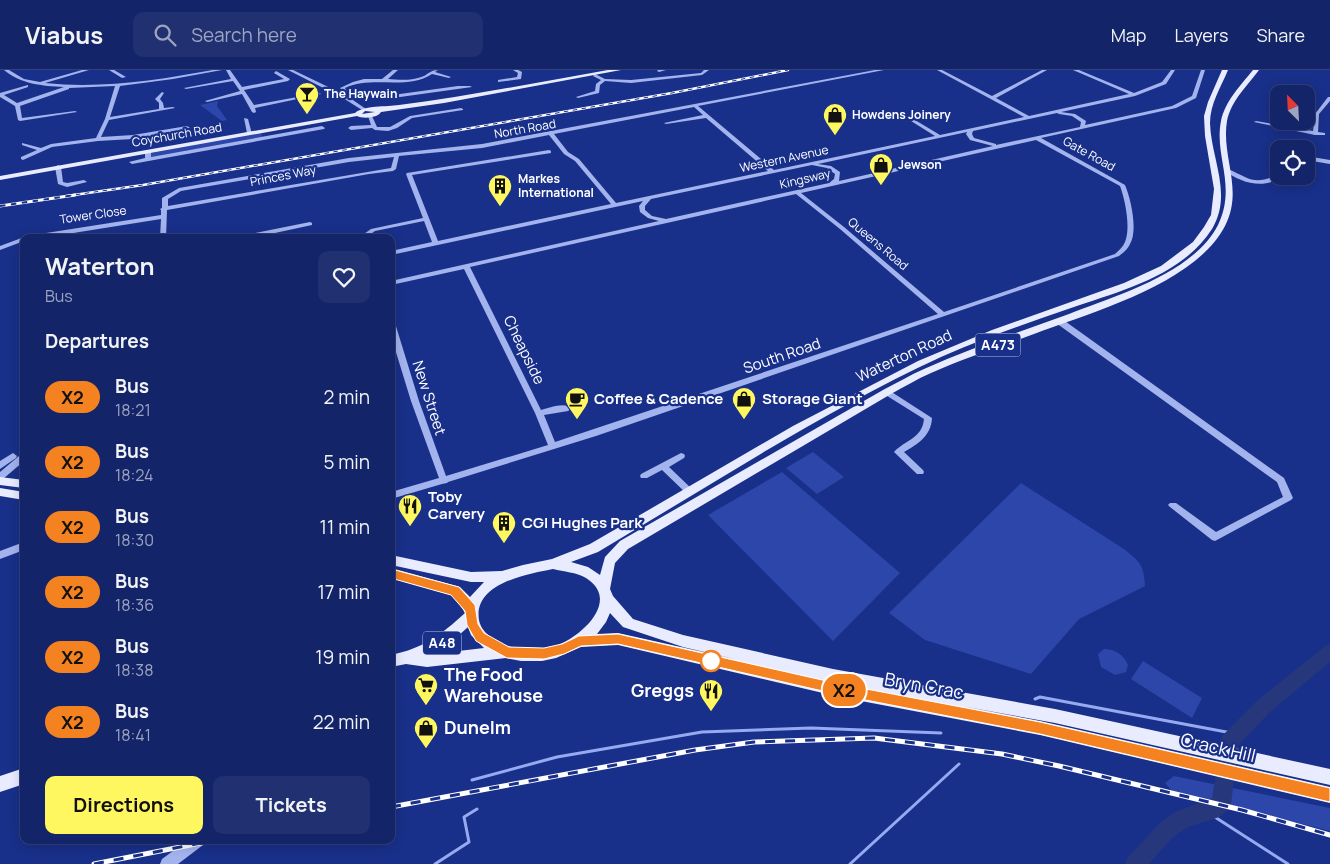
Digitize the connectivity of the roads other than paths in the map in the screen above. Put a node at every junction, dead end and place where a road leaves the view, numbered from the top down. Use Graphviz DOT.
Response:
graph roads {
  1 [pos="20,70"];
  2 [pos="87,70"];
  3 [pos="112,70"];
  4 [pos="220,70"];
  5 [pos="228,70"];
  6 [pos="290,70"];
  7 [pos="396,70"];
  8 [pos="515,70"];
  9 [pos="618,70"];
  10 [pos="706,70"];
  11 [pos="882,70"];
  12 [pos="939,70"];
  13 [pos="1045,70"];
  14 [pos="1075,70"];
  15 [pos="1173,70"];
  16 [pos="1203,70"];
  17 [pos="1225,70"];
  18 [pos="1256,70"];
  19 [pos="7,71"];
  20 [pos="179,71"];
  21 [pos="435,71"];
  22 [pos="662,71"];
  23 [pos="1084,71"];
  24 [pos="276,72"];
  25 [pos="595,75"];
  26 [pos="628,75"];
  27 [pos="183,76"];
  28 [pos="672,76"];
  29 [pos="124,77"];
  30 [pos="448,77"];
  31 [pos="232,80"];
  32 [pos="404,80"];
  33 [pos="604,80"];
  34 [pos="383,81"];
  35 [pos="500,81"];
  36 [pos="636,82"];
  37 [pos="39,84"];
  38 [pos="118,84"];
  39 [pos="26,86"];
  40 [pos="69,87"];
  41 [pos="470,87"];
  42 [pos="186,88"];
  43 [pos="242,90"];
  44 [pos="345,92"];
  45 [pos="162,93"];
  46 [pos="319,94"];
  47 [pos="416,94"];
  48 [pos="0,95"];
  49 [pos="1132,95"];
  50 [pos="376,96"];
  51 [pos="578,97"];
  52 [pos="992,98"];
  53 [pos="1330,98"];
  54 [pos="207,101"];
  55 [pos="17,105"];
  56 [pos="696,107"];
  57 [pos="173,108"];
  58 [pos="364,109"];
  59 [pos="461,109"];
  60 [pos="162,110"];
  61 [pos="379,110"];
  62 [pos="75,112"];
  63 [pos="1052,112"];
  64 [pos="358,114"];
  65 [pos="905,115"];
  66 [pos="370,116"];
  67 [pos="707,116"];
  68 [pos="1028,117"];
  69 [pos="107,119"];
  70 [pos="246,119"];
  71 [pos="1256,122"];
  72 [pos="666,123"];
  73 [pos="373,126"];
  74 [pos="151,128"];
  75 [pos="187,128"];
  76 [pos="318,128"];
  77 [pos="350,128"];
  78 [pos="1082,128"];
  79 [pos="971,129"];
  80 [pos="1315,132"];
  81 [pos="250,133"];
  82 [pos="266,134"];
  83 [pos="551,134"];
  84 [pos="1323,134"];
  85 [pos="150,135"];
  86 [pos="938,136"];
  87 [pos="1037,138"];
  88 [pos="98,139"];
  89 [pos="78,141"];
  90 [pos="24,144"];
  91 [pos="1001,146"];
  92 [pos="73,148"];
  93 [pos="40,149"];
  94 [pos="549,152"];
  95 [pos="397,155"];
  96 [pos="148,156"];
  97 [pos="23,158"];
  98 [pos="1315,160"];
  99 [pos="132,162"];
  100 [pos="1330,162"];
  101 [pos="807,164"];
  102 [pos="58,167"];
  103 [pos="1228,171"];
  104 [pos="773,172"];
  105 [pos="0,178"];
  106 [pos="1248,180"];
  107 [pos="1270,181"];
  108 [pos="84,182"];
  109 [pos="829,185"];
  110 [pos="1230,185"];
  111 [pos="797,192"];
  112 [pos="1126,194"];
  113 [pos="649,198"];
  114 [pos="615,206"];
  115 [pos="163,209"];
  116 [pos="163,217"];
  117 [pos="426,219"];
  118 [pos="668,221"];
  119 [pos="310,224"];
  120 [pos="52,234"];
  121 [pos="163,234"];
  122 [pos="277,234"];
  123 [pos="367,234"];
  124 [pos="20,240"];
  125 [pos="436,244"];
  126 [pos="0,248"];
  127 [pos="395,252"];
  128 [pos="466,266"];
  129 [pos="395,282"];
  130 [pos="944,316"];
  131 [pos="1059,321"];
  132 [pos="395,336"];
  133 [pos="887,392"];
  134 [pos="568,408"];
  135 [pos="540,413"];
  136 [pos="552,447"];
  137 [pos="13,456"];
  138 [pos="681,456"];
  139 [pos="20,460"];
  140 [pos="0,466"];
  141 [pos="13,466"];
  142 [pos="663,466"];
  143 [pos="920,472"];
  144 [pos="644,476"];
  145 [pos="0,477"];
  146 [pos="0,481"];
  147 [pos="444,481"];
  148 [pos="19,483"];
  149 [pos="0,492"];
  150 [pos="690,492"];
  151 [pos="20,495"];
  152 [pos="395,495"];
  153 [pos="1173,505"];
  154 [pos="20,548"];
  155 [pos="0,555"];
  156 [pos="395,561"];
  157 [pos="553,564"];
  158 [pos="395,574"];
  159 [pos="508,574"];
  160 [pos="605,593"];
  161 [pos="471,613"];
  162 [pos="579,641"];
  163 [pos="507,652"];
  164 [pos="407,658"];
  165 [pos="395,660"];
  166 [pos="1147,744"];
  167 [pos="20,777"];
  168 [pos="1330,777"];
  169 [pos="0,784"];
  170 [pos="1330,795"];
  171 [pos="193,844"];
  172 [pos="167,864"];
  1 -- 19 [label="street"];
  2 -- 37 [label="street"];
  3 -- 29 [label="street"];
  4 -- 27 [label="street"];
  5 -- 31 [label="street"];
  6 -- 58 [label="street"];
  7 -- 34 [label="street"];
  8 -- 35 [label="street"];
  9 -- 25 [label="main road"];
  10 -- 28 [label="street"];
  11 -- 56 [label="street, North Road"];
  12 -- 52 [label="street"];
  13 -- 52 [label="street"];
  14 -- 23 [label="street"];
  15 -- 49 [label="street, Western Avenue"];
  16 -- 78 [label="street, Kingsway"];
  17 -- 150 [label="main road, Waterton Road / A473"];
  18 -- 103 [label="main road, Waterton Road / A473"];
  19 -- 37 [label="street"];
  20 -- 27 [label="street"];
  21 -- 30 [label="street"];
  21 -- 32 [label="street"];
  22 -- 28 [label="street"];
  23 -- 49 [label="street"];
  24 -- 43 [label="street"];
  25 -- 33 [label="street"];
  25 -- 61 [label="main road"];
  26 -- 36 [label="street"];
  27 -- 38 [label="street"];
  28 -- 36 [label="street"];
  31 -- 42 [label="street"];
  31 -- 43 [label="street"];
  32 -- 34 [label="street"];
  32 -- 47 [label="street"];
  33 -- 36 [label="street"];
  33 -- 51 [label="street"];
  34 -- 44 [label="street"];
  37 -- 40 [label="street"];
  38 -- 40 [label="street"];
  38 -- 69 [label="street"];
  39 -- 48 [label="street"];
  40 -- 55 [label="street"];
  41 -- 47 [label="street"];
  43 -- 46 [label="street"];
  43 -- 54 [label="street"];
  45 -- 60 [label="street"];
  47 -- 50 [label="street"];
  48 -- 55 [label="street"];
  49 -- 63 [label="street, Western Avenue"];
  52 -- 68 [label="street"];
  53 -- 80 [label="street"];
  55 -- 62 [label="street"];
  56 -- 67 [label="street"];
  56 -- 83 [label="street, North Road"];
  57 -- 60 [label="street"];
  58 -- 61 [label="main road"];
  58 -- 64 [label="main road, Coychurch Road"];
  59 -- 73 [label="street"];
  60 -- 69 [label="street"];
  61 -- 66 [label="main road"];
  63 -- 68 [label="street, Western Avenue"];
  63 -- 78 [label="street"];
  64 -- 66 [label="main road, Coychurch Road"];
  64 -- 82 [label="main road, Coychurch Road"];
  65 -- 86 [label="street"];
  66 -- 73 [label="street"];
  67 -- 72 [label="street"];
  67 -- 104 [label="street"];
  68 -- 79 [label="street, Western Avenue"];
  69 -- 88 [label="street"];
  70 -- 81 [label="street"];
  71 -- 80 [label="street"];
  73 -- 77 [label="street"];
  74 -- 85 [label="street"];
  75 -- 85 [label="street"];
  76 -- 82 [label="street"];
  78 -- 87 [label="street, Kingsway"];
  79 -- 86 [label="street, Western Avenue"];
  79 -- 91 [label="street"];
  80 -- 84 [label="street"];
  81 -- 82 [label="main road, Coychurch Road"];
  81 -- 96 [label="main road, Coychurch Road"];
  82 -- 96 [label="street"];
  83 -- 95 [label="street, North Road"];
  83 -- 114 [label="street"];
  85 -- 88 [label="street"];
  86 -- 101 [label="street, Western Avenue"];
  87 -- 91 [label="street, Kingsway"];
  87 -- 112 [label="street, Gate Road"];
  88 -- 89 [label="street"];
  89 -- 92 [label="street"];
  89 -- 93 [label="street"];
  90 -- 93 [label="street"];
  91 -- 109 [label="street, Kingsway"];
  93 -- 97 [label="street"];
  94 -- 117 [label="street"];
  95 -- 115 [label="street, Princes Way"];
  95 -- 115 [label="street, North Road"];
  96 -- 99 [label="street"];
  96 -- 102 [label="main road, Coychurch Road"];
  98 -- 100 [label="street"];
  101 -- 104 [label="street, Western Avenue"];
  101 -- 109 [label="street"];
  102 -- 105 [label="main road, Coychurch Road"];
  102 -- 108 [label="street"];
  103 -- 106 [label="street"];
  103 -- 110 [label="main road, Waterton Road / A473"];
  104 -- 113 [label="street, Western Avenue"];
  106 -- 107 [label="street"];
  106 -- 110 [label="street"];
  109 -- 111 [label="street, Kingsway"];
  110 -- 131 [label="main road, Waterton Road / A473"];
  111 -- 118 [label="street, Kingsway"];
  111 -- 130 [label="street, Queens Road"];
  112 -- 130 [label="street, South Road"];
  113 -- 114 [label="street, Western Avenue"];
  113 -- 118 [label="street"];
  114 -- 125 [label="street, Western Avenue"];
  115 -- 116 [label="street"];
  116 -- 120 [label="street, Tower Close"];
  116 -- 121 [label="street"];
  117 -- 123 [label="street"];
  117 -- 125 [label="street"];
  118 -- 128 [label="street, Kingsway"];
  119 -- 122 [label="street"];
  124 -- 126 [label="street, Tower Close"];
  125 -- 127 [label="street, Western Avenue"];
  128 -- 129 [label="street, Kingsway"];
  128 -- 135 [label="street, Cheapside"];
  130 -- 136 [label="street, South Road"];
  131 -- 133 [label="main road, Waterton Road / A473"];
  131 -- 153 [label="street"];
  132 -- 147 [label="street, New Street"];
  133 -- 143 [label="street"];
  133 -- 160 [label="main road, Waterton Road / A473"];
  134 -- 135 [label="street"];
  135 -- 136 [label="street, Cheapside"];
  136 -- 147 [label="street, South Road"];
  137 -- 140 [label="street"];
  138 -- 142 [label="street"];
  139 -- 141 [label="street"];
  141 -- 145 [label="street"];
  141 -- 148 [label="street"];
  142 -- 144 [label="street"];
  142 -- 150 [label="street"];
  146 -- 148 [label="main road"];
  147 -- 152 [label="street, South Road"];
  149 -- 151 [label="main road"];
  150 -- 157 [label="main road, Waterton Road / A473"];
  154 -- 155 [label="street"];
  156 -- 159 [label="main road"];
  157 -- 159 [label="main road, A48"];
  157 -- 160 [label="main road, A48"];
  158 -- 161 [label="main road"];
  159 -- 161 [label="main road, A48"];
  160 -- 162 [label="main road, A48"];
  160 -- 166 [label="main road, Bryn Crac / A48"];
  161 -- 163 [label="main road, A48"];
  161 -- 164 [label="main road, A48"];
  162 -- 163 [label="main road, A48"];
  162 -- 166 [label="main road, Bryn Crac / A48"];
  163 -- 164 [label="main road, A48"];
  164 -- 165 [label="main road, A48"];
  166 -- 168 [label="main road, Crack Hill / A48"];
  166 -- 170 [label="main road, Crack Hill / A48"];
  167 -- 169 [label="main road"];
  171 -- 172 [label="street"];
}
